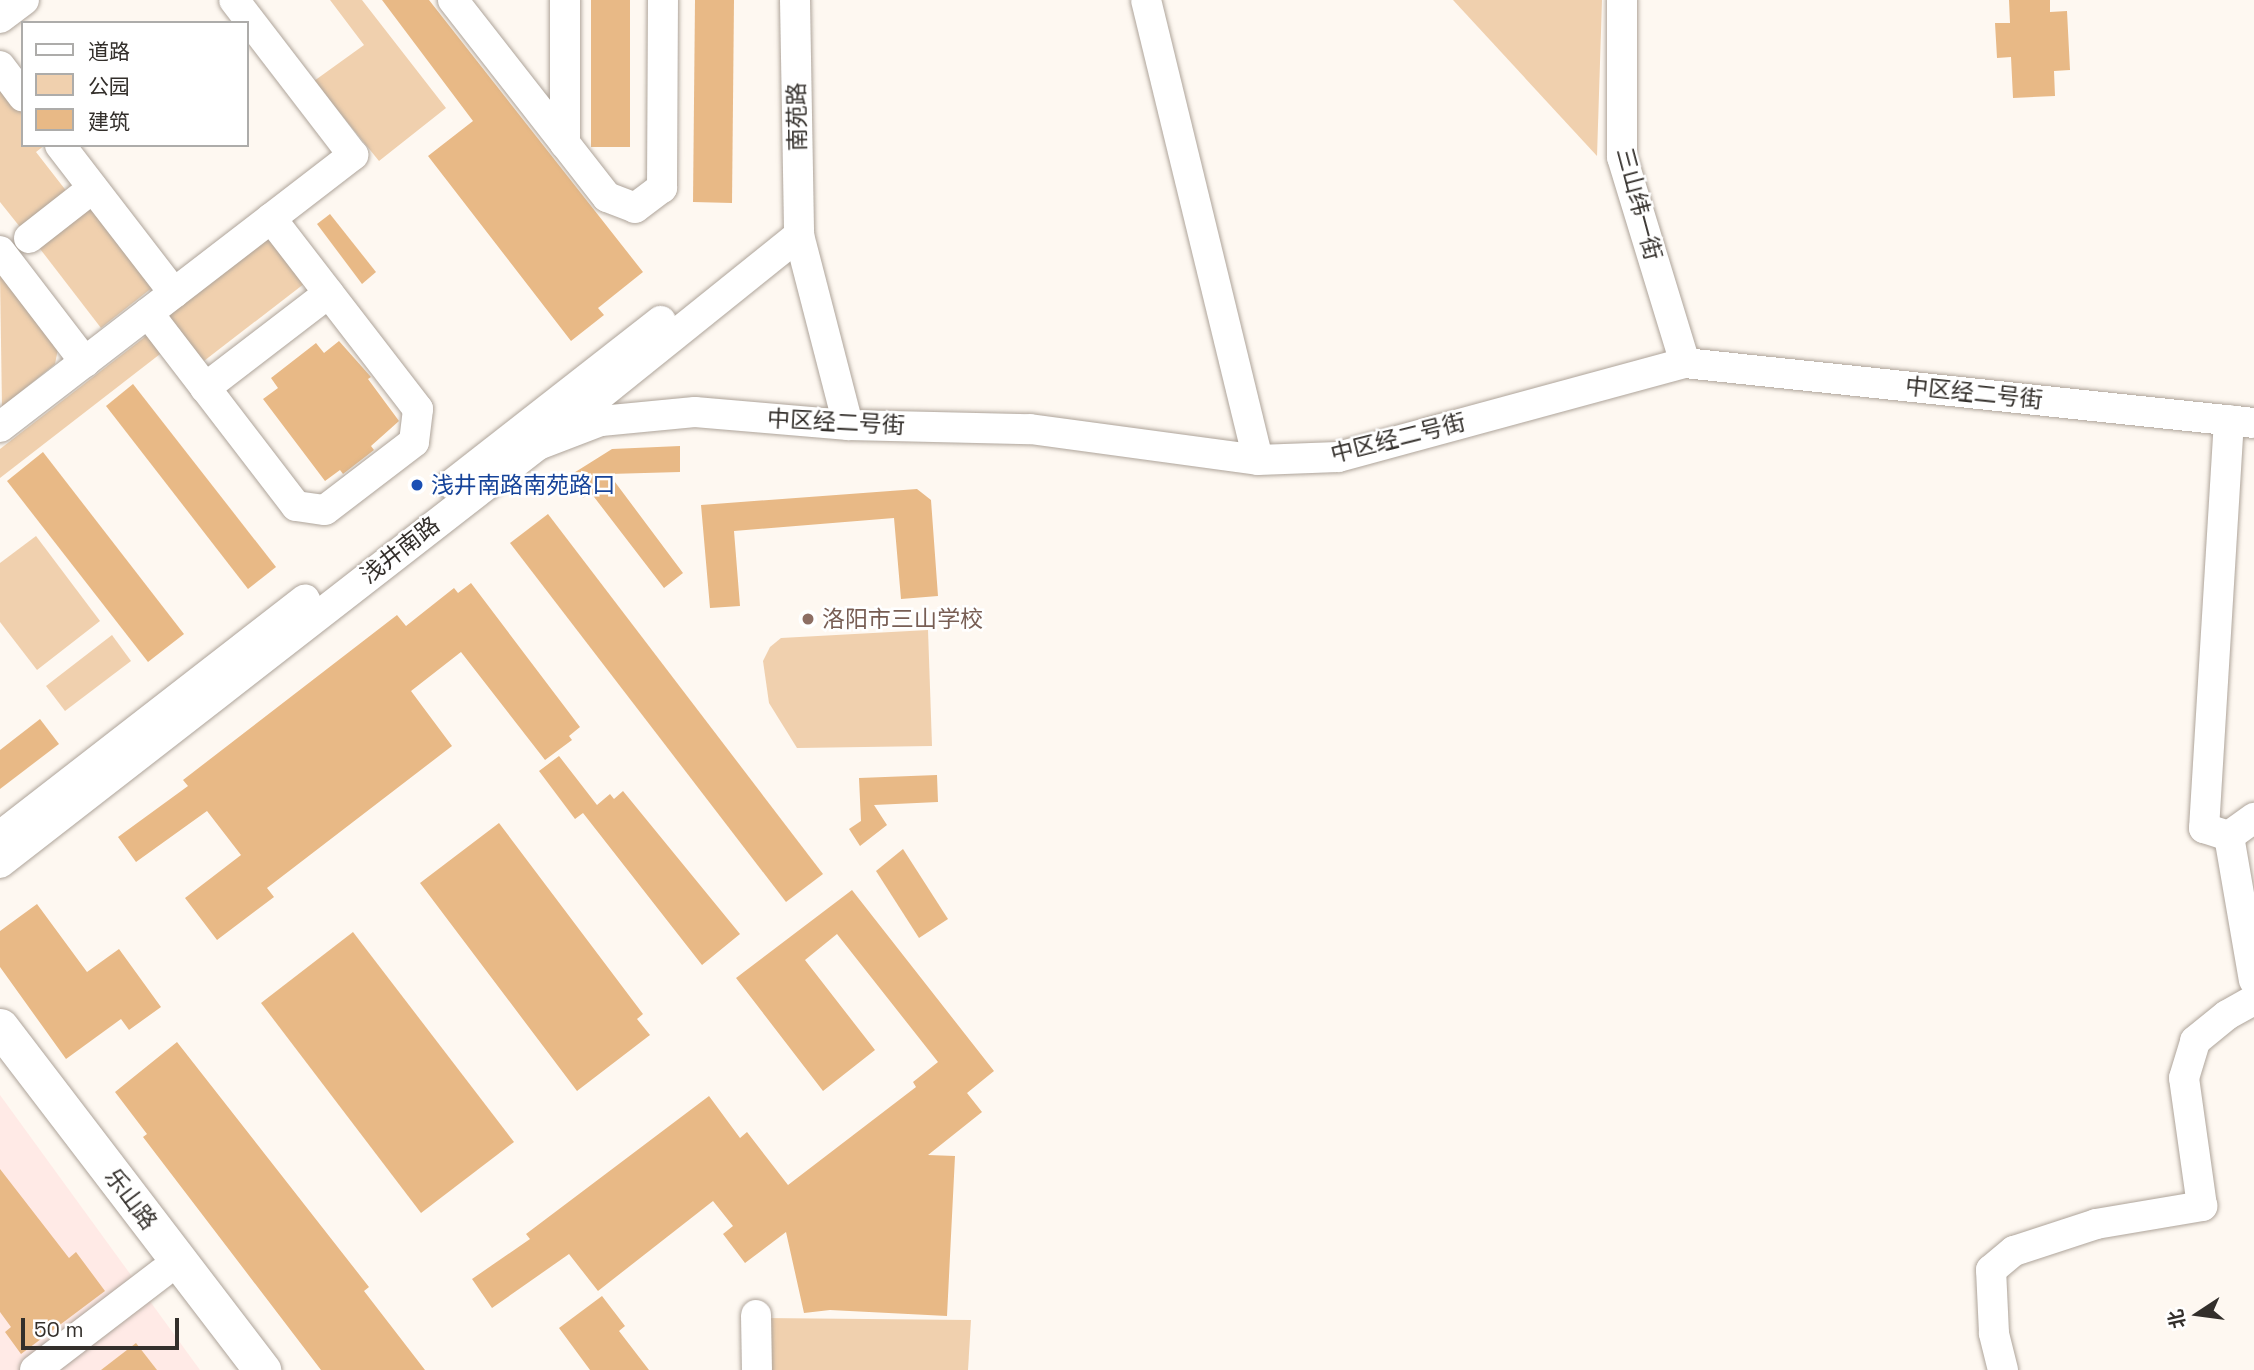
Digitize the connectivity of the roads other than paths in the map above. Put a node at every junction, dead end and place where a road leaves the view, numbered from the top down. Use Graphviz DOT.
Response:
graph roads {
  1 [pos="24,0"];
  2 [pos="234,0"];
  3 [pos="565,0"];
  4 [pos="663,0"];
  5 [pos="779,0"];
  6 [pos="795,0"];
  7 [pos="1146,0"];
  8 [pos="1622,0"];
  9 [pos="461,5"];
  10 [pos="0,18"];
  11 [pos="0,66"];
  12 [pos="21,93"];
  13 [pos="565,144"];
  14 [pos="62,147"];
  15 [pos="93,188"];
  16 [pos="271,218"];
  17 [pos="790,235"];
  18 [pos="29,238"];
  19 [pos="0,251"];
  20 [pos="174,293"];
  21 [pos="329,293"];
  22 [pos="148,313"];
  23 [pos="85,362"];
  24 [pos="1685,363"];
  25 [pos="205,388"];
  26 [pos="2241,421"];
  27 [pos="842,425"];
  28 [pos="0,427"];
  29 [pos="538,445"];
  30 [pos="1258,460"];
  31 [pos="2254,818"];
  32 [pos="0,836"];
  33 [pos="2229,836"];
  34 [pos="0,863"];
  35 [pos="2254,980"];
  36 [pos="2254,1000"];
  37 [pos="0,1027"];
  38 [pos="0,1062"];
  39 [pos="162,1273"];
  40 [pos="756,1315"];
  41 [pos="35,1370"];
  42 [pos="237,1370"];
  43 [pos="262,1370"];
  44 [pos="757,1370"];
  45 [pos="2003,1370"];
  1 -- 10 [label="street"];
  2 -- 16 [label="street"];
  3 -- 13 [label="street"];
  4 -- 13 [label="street"];
  5 -- 17 [label="street, 南苑路"];
  6 -- 17 [label="street, 南苑路"];
  7 -- 30 [label="street"];
  8 -- 24 [label="street, 三山纬一街"];
  9 -- 13 [label="street"];
  11 -- 12 [label="street"];
  14 -- 15 [label="street"];
  15 -- 18 [label="street"];
  15 -- 20 [label="street"];
  16 -- 20 [label="street"];
  16 -- 21 [label="street"];
  17 -- 27 [label="street"];
  17 -- 29 [label="street, 浅井南路"];
  17 -- 32 [label="street, 浅井南路"];
  19 -- 23 [label="street"];
  20 -- 22 [label="street"];
  21 -- 25 [label="street"];
  21 -- 25 [label="street"];
  22 -- 23 [label="street"];
  22 -- 25 [label="street"];
  23 -- 28 [label="street"];
  24 -- 26 [label="street, 中区经二号街"];
  24 -- 30 [label="street, 中区经二号街"];
  26 -- 33 [label="street"];
  27 -- 29 [label="street, 中区经二号街"];
  27 -- 30 [label="street, 中区经二号街"];
  29 -- 34 [label="street, 浅井南路"];
  31 -- 33 [label="street"];
  33 -- 35 [label="street"];
  36 -- 45 [label="street"];
  37 -- 43 [label="main road, 乐山路"];
  38 -- 39 [label="main road, 乐山路"];
  39 -- 41 [label="street"];
  39 -- 42 [label="main road, 乐山路"];
  40 -- 44 [label="street"];
}
